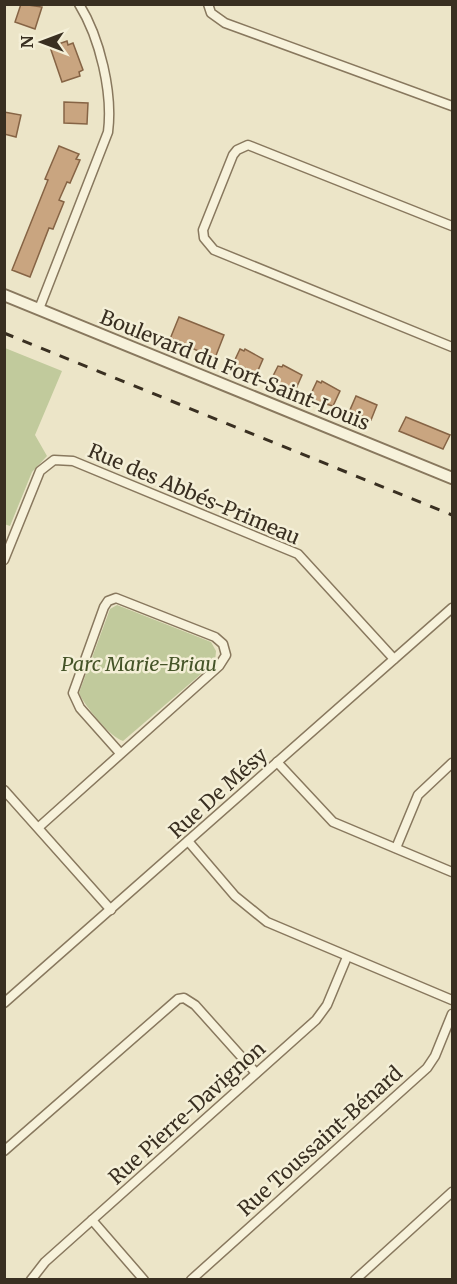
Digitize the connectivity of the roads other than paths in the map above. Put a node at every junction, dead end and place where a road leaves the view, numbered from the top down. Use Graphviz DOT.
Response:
graph roads {
  1 [pos="79,4"];
  2 [pos="208,4"];
  3 [pos="453,106"];
  4 [pos="453,226"];
  5 [pos="4,295"];
  6 [pos="39,309"];
  7 [pos="453,347"];
  8 [pos="453,478"];
  9 [pos="4,560"];
  10 [pos="453,608"];
  11 [pos="394,659"];
  12 [pos="120,753"];
  13 [pos="278,762"];
  14 [pos="453,763"];
  15 [pos="4,790"];
  16 [pos="39,827"];
  17 [pos="189,841"];
  18 [pos="396,848"];
  19 [pos="453,872"];
  20 [pos="111,909"];
  21 [pos="347,957"];
  22 [pos="453,1000"];
  23 [pos="4,1003"];
  24 [pos="453,1014"];
  25 [pos="256,1073"];
  26 [pos="4,1151"];
  27 [pos="453,1192"];
  28 [pos="92,1220"];
  29 [pos="31,1280"];
  30 [pos="144,1280"];
  31 [pos="191,1280"];
  32 [pos="355,1280"];
  1 -- 6 [label="street"];
  2 -- 3 [label="street"];
  4 -- 7 [label="street"];
  5 -- 6 [label="street, Boulevard du Fort-Saint-Louis"];
  6 -- 8 [label="street, Boulevard du Fort-Saint-Louis"];
  9 -- 11 [label="street, Rue des Abbés-Primeau"];
  10 -- 11 [label="street, Rue De Mésy"];
  11 -- 13 [label="street, Rue De Mésy"];
  12 -- 12 [label="street"];
  12 -- 16 [label="street"];
  13 -- 17 [label="street, Rue De Mésy"];
  13 -- 18 [label="street"];
  14 -- 18 [label="street"];
  15 -- 16 [label="street"];
  16 -- 20 [label="street"];
  17 -- 20 [label="street, Rue De Mésy"];
  17 -- 21 [label="street"];
  18 -- 19 [label="street"];
  20 -- 23 [label="street, Rue De Mésy"];
  21 -- 22 [label="street"];
  21 -- 25 [label="street, Rue Pierre-Davignon"];
  24 -- 31 [label="street, Rue Toussaint-Bénard"];
  25 -- 26 [label="street"];
  25 -- 28 [label="street, Rue Pierre-Davignon"];
  27 -- 32 [label="street"];
  28 -- 29 [label="street, Rue Pierre-Davignon"];
  28 -- 30 [label="street"];
}
